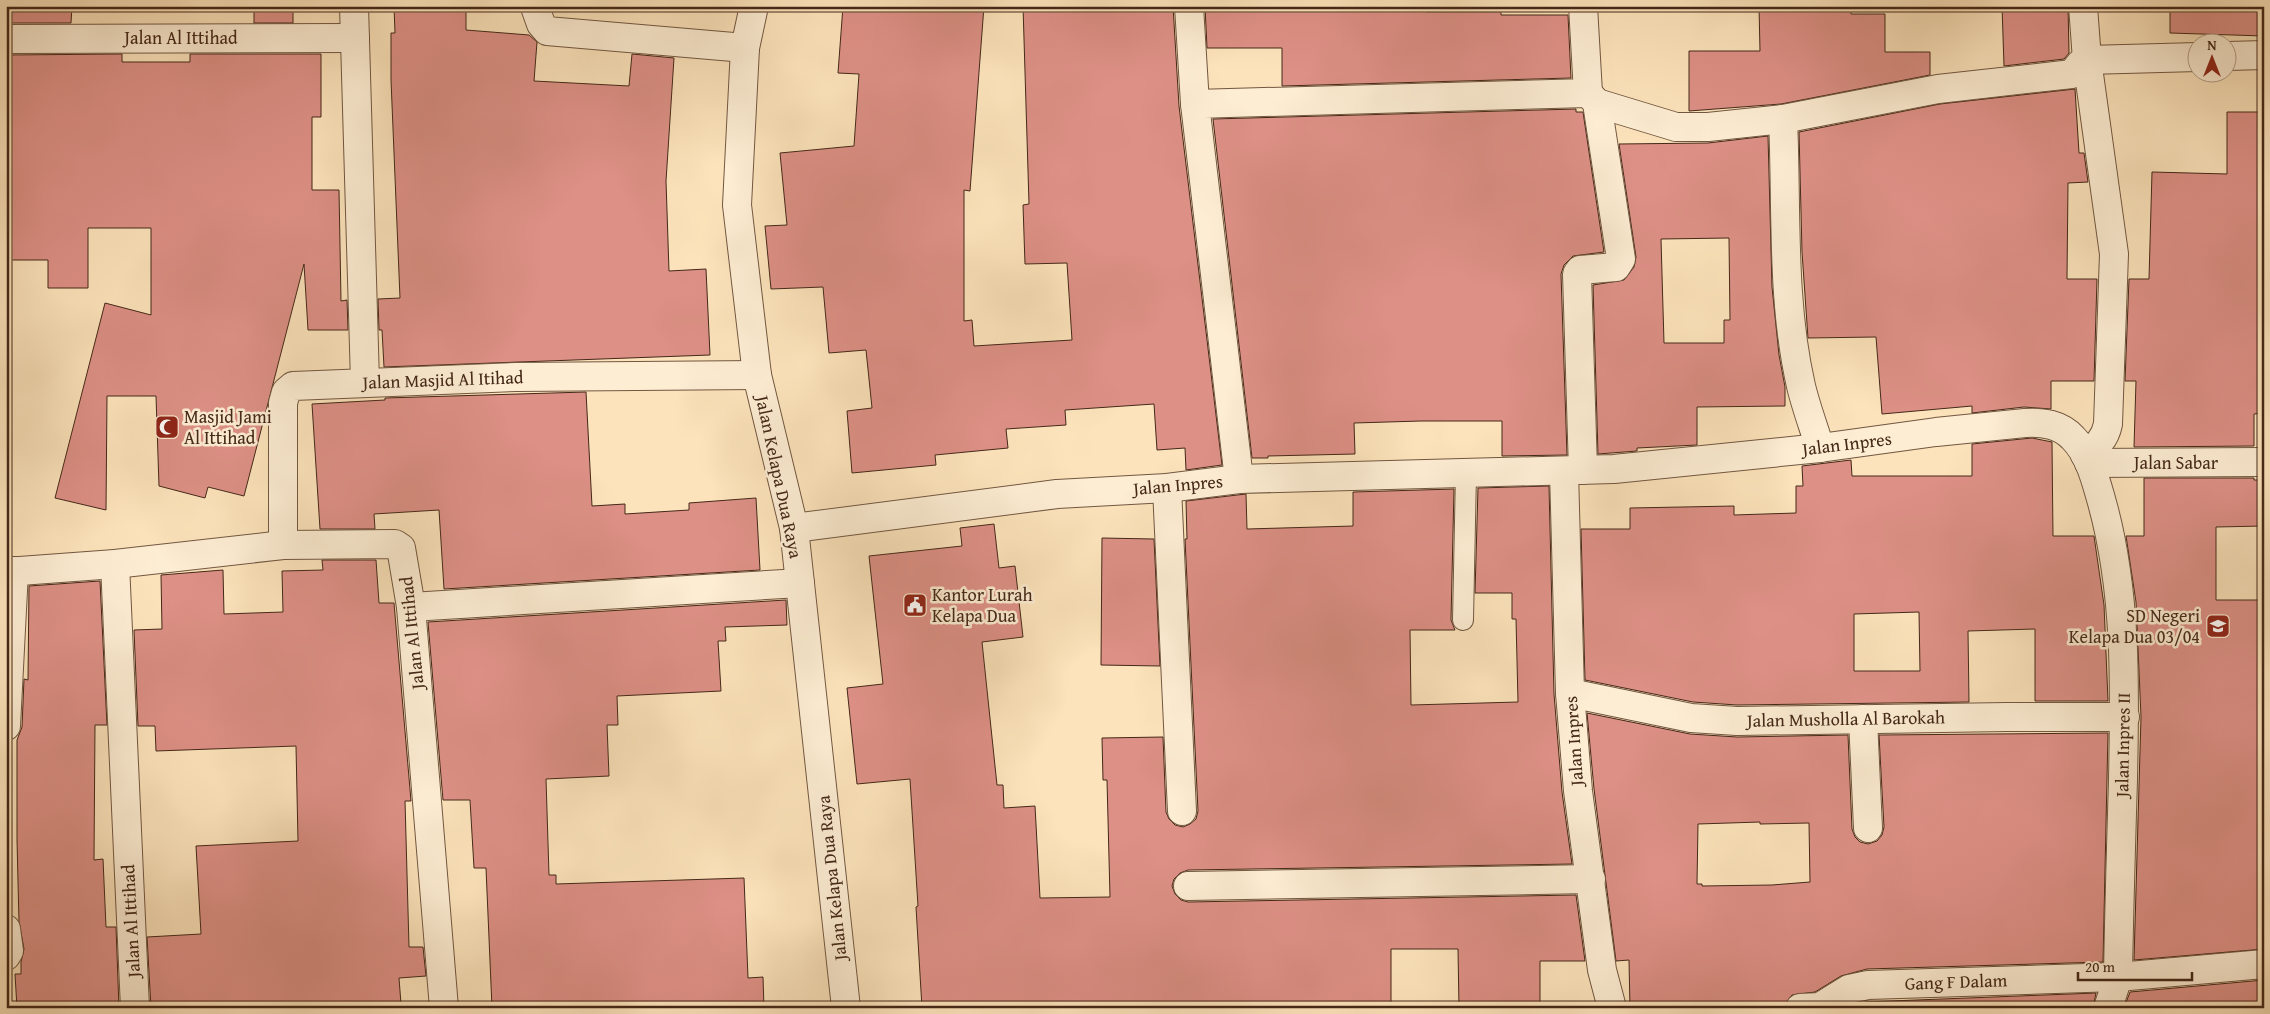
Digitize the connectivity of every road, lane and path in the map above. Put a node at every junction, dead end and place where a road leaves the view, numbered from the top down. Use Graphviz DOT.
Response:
graph roads {
  1 [pos="354,6"];
  2 [pos="754,6"];
  3 [pos="1189,6"];
  4 [pos="1583,6"];
  5 [pos="2083,6"];
  6 [pos="535,7"];
  7 [pos="355,38"];
  8 [pos="6,39"];
  9 [pos="746,48"];
  10 [pos="2264,55"];
  11 [pos="2238,56"];
  12 [pos="2188,57"];
  13 [pos="2087,60"];
  14 [pos="1593,98"];
  15 [pos="1195,104"];
  16 [pos="1783,119"];
  17 [pos="757,375"];
  18 [pos="365,382"];
  19 [pos="1820,448"];
  20 [pos="2264,462"];
  21 [pos="2090,467"];
  22 [pos="1574,470"];
  23 [pos="1466,473"];
  24 [pos="1239,479"];
  25 [pos="1167,488"];
  26 [pos="794,528"];
  27 [pos="283,545"];
  28 [pos="115,564"];
  29 [pos="10,572"];
  30 [pos="800,583"];
  31 [pos="412,607"];
  32 [pos="1463,620"];
  33 [pos="1570,693"];
  34 [pos="2125,717"];
  35 [pos="1863,719"];
  36 [pos="6,726"];
  37 [pos="1182,811"];
  38 [pos="1868,828"];
  39 [pos="1591,879"];
  40 [pos="1188,886"];
  41 [pos="6,929"];
  42 [pos="6,956"];
  43 [pos="2264,964"];
  44 [pos="2118,977"];
  45 [pos="135,1008"];
  46 [pos="444,1008"];
  47 [pos="846,1008"];
  48 [pos="1612,1008"];
  49 [pos="1800,1008"];
  50 [pos="2108,1008"];
  1 -- 7 [label="street"];
  2 -- 9 [label="street, Jalan Kelapa Dua Raya"];
  3 -- 15 [label="street"];
  4 -- 14 [label="street"];
  5 -- 13 [label="street"];
  6 -- 9 [label="street"];
  7 -- 8 [label="street, Jalan Al Ittihad"];
  7 -- 18 [label="street"];
  9 -- 17 [label="street, Jalan Kelapa Dua Raya"];
  10 -- 11 [label="street"];
  12 -- 13 [label="street"];
  13 -- 16 [label="street"];
  13 -- 21 [label="street"];
  14 -- 15 [label="street"];
  14 -- 16 [label="street"];
  14 -- 22 [label="street"];
  15 -- 24 [label="street"];
  16 -- 19 [label="street"];
  17 -- 18 [label="street, Jalan Masjid Al Itihad"];
  17 -- 26 [label="street, Jalan Kelapa Dua Raya"];
  18 -- 27 [label="street, Jalan Masjid Al Itihad"];
  19 -- 21 [label="street, Jalan Inpres"];
  19 -- 22 [label="street, Jalan Inpres"];
  20 -- 21 [label="street, Jalan Sabar"];
  21 -- 34 [label="street, Jalan Inpres II"];
  22 -- 23 [label="street, Jalan Inpres"];
  22 -- 33 [label="street, Jalan Inpres"];
  23 -- 24 [label="street, Jalan Inpres"];
  23 -- 32 [label="lane"];
  24 -- 25 [label="street, Jalan Inpres"];
  25 -- 26 [label="street, Jalan Inpres"];
  25 -- 37 [label="street"];
  26 -- 30 [label="street, Jalan Kelapa Dua Raya"];
  27 -- 28 [label="street, Jalan Al Ittihad"];
  27 -- 31 [label="street, Jalan Al Ittihad"];
  28 -- 29 [label="street, Jalan Al Ittihad"];
  28 -- 45 [label="street, Jalan Al Ittihad"];
  29 -- 36 [label="street"];
  30 -- 31 [label="street"];
  30 -- 47 [label="street, Jalan Kelapa Dua Raya"];
  31 -- 46 [label="street, Jalan Al Ittihad"];
  33 -- 35 [label="street, Jalan Musholla Al Barokah"];
  33 -- 39 [label="street, Jalan Inpres"];
  34 -- 35 [label="street, Jalan Musholla Al Barokah"];
  34 -- 44 [label="street, Jalan Inpres II"];
  35 -- 38 [label="street"];
  39 -- 40 [label="street"];
  39 -- 48 [label="street, Jalan Inpres"];
  41 -- 42 [label="street"];
  43 -- 44 [label="street, Gang F Dalam"];
  44 -- 49 [label="street, Gang F Dalam"];
  44 -- 50 [label="street, Jalan Inpres II"];
}
